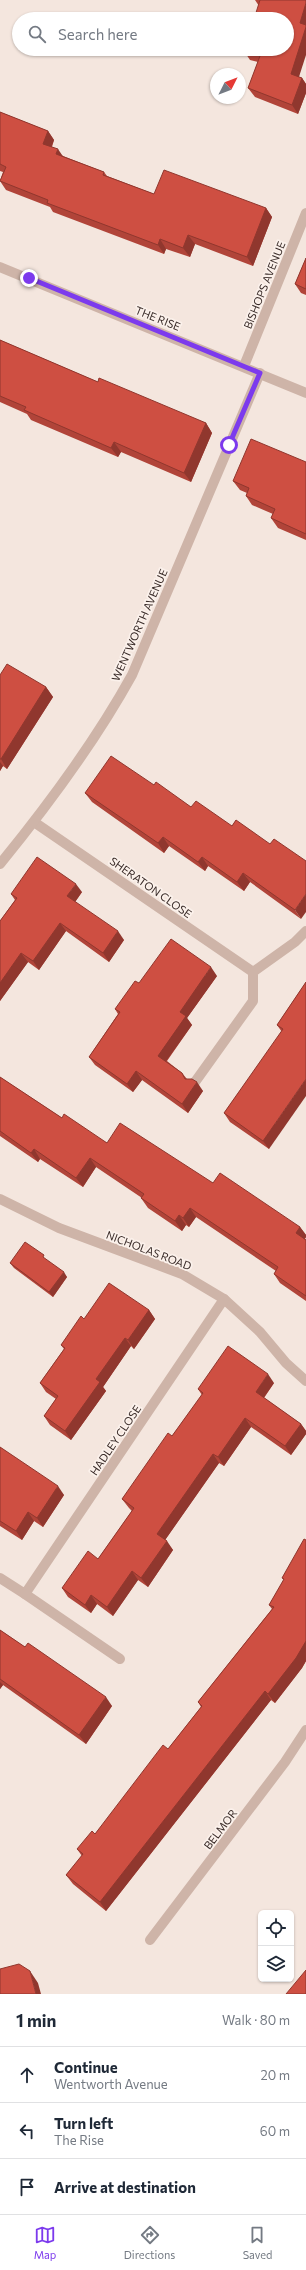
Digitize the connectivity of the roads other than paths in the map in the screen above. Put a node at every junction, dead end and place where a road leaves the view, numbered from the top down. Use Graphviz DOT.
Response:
graph roads {
  1 [pos="306,213"];
  2 [pos="0,267"];
  3 [pos="244,366"];
  4 [pos="260,373"];
  5 [pos="306,393"];
  6 [pos="34,822"];
  7 [pos="0,864"];
  8 [pos="306,931"];
  9 [pos="253,972"];
  10 [pos="195,1082"];
  11 [pos="0,1199"];
  12 [pos="224,1299"];
  13 [pos="306,1381"];
  14 [pos="0,1578"];
  15 [pos="25,1594"];
  16 [pos="120,1659"];
  17 [pos="306,1730"];
  18 [pos="150,1940"];
  1 -- 3 [label="street, BISHOPS AVENUE"];
  2 -- 3 [label="street, THE RISE"];
  3 -- 4 [label="street, THE RISE"];
  4 -- 5 [label="street, THE RISE"];
  4 -- 6 [label="street, WENTWORTH AVENUE"];
  6 -- 7 [label="street, WENTWORTH AVENUE"];
  6 -- 9 [label="street, SHERATON CLOSE"];
  8 -- 9 [label="street"];
  9 -- 10 [label="street"];
  11 -- 12 [label="street, NICHOLAS ROAD"];
  12 -- 13 [label="street, NICHOLAS ROAD"];
  12 -- 15 [label="street, HADLEY CLOSE"];
  14 -- 15 [label="street"];
  15 -- 16 [label="street"];
  17 -- 18 [label="street, BELMOR"];
}
